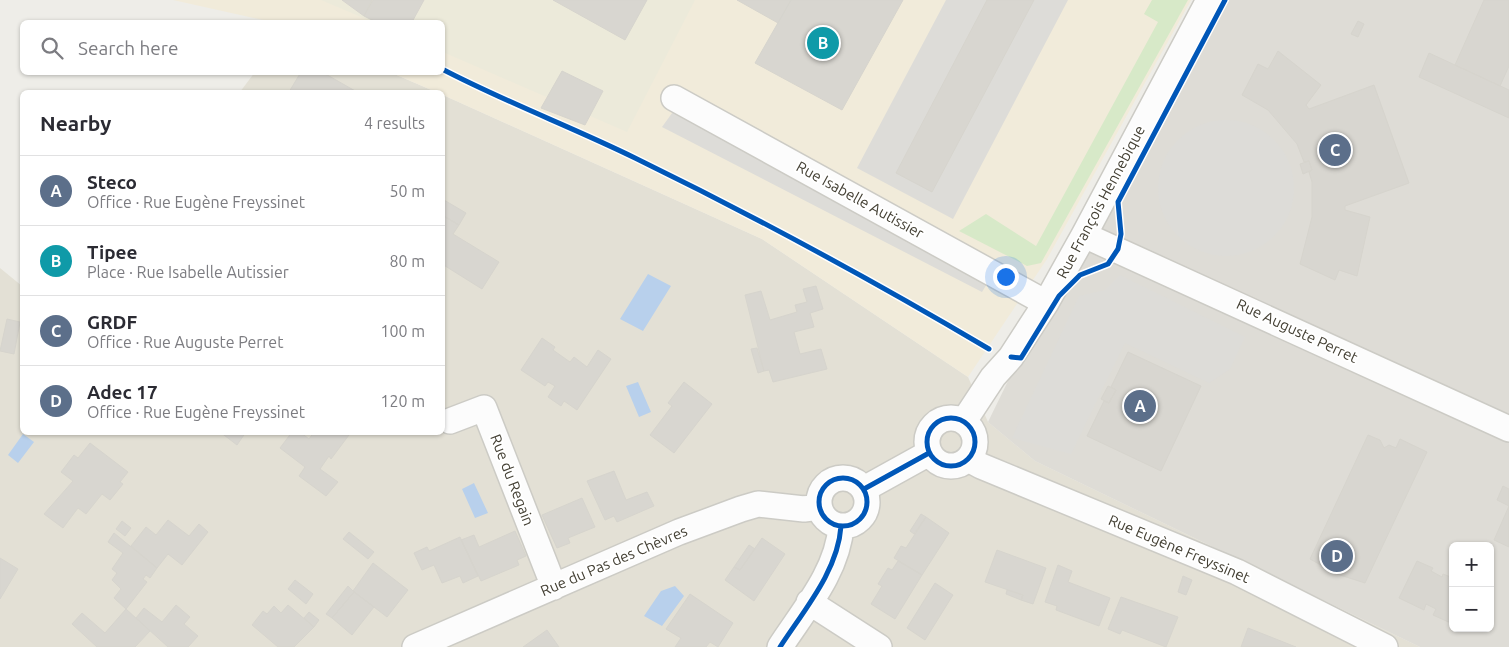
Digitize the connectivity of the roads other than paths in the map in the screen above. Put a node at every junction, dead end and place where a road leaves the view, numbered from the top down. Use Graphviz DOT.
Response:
graph roads {
  1 [pos="1209,0"];
  2 [pos="674,98"];
  3 [pos="1084,235"];
  4 [pos="1046,303"];
  5 [pos="450,421"];
  6 [pos="964,421"];
  7 [pos="1509,429"];
  8 [pos="929,453"];
  9 [pos="968,459"];
  10 [pos="864,489"];
  11 [pos="820,507"];
  12 [pos="840,526"];
  13 [pos="554,587"];
  14 [pos="809,602"];
  15 [pos="1374,644"];
  16 [pos="415,647"];
  17 [pos="780,647"];
  18 [pos="879,647"];
  1 -- 3 [label="street, Rue François Hennebique"];
  2 -- 4 [label="street, Rue Isabelle Autissier"];
  3 -- 4 [label="street, Rue François Hennebique"];
  3 -- 7 [label="street, Rue Auguste Perret"];
  4 -- 6 [label="street, Rue François Hennebique"];
  5 -- 13 [label="street, Rue du Regain"];
  6 -- 8 [label="street"];
  6 -- 9 [label="street"];
  8 -- 9 [label="street"];
  8 -- 10 [label="street"];
  9 -- 15 [label="street, Rue Eugène Freyssinet"];
  10 -- 11 [label="street"];
  10 -- 12 [label="street"];
  11 -- 12 [label="street"];
  11 -- 13 [label="street, Rue du Pas des Chèvres"];
  12 -- 14 [label="street"];
  13 -- 16 [label="street, Rue du Pas des Chèvres"];
  14 -- 17 [label="street"];
  14 -- 18 [label="street"];
}
